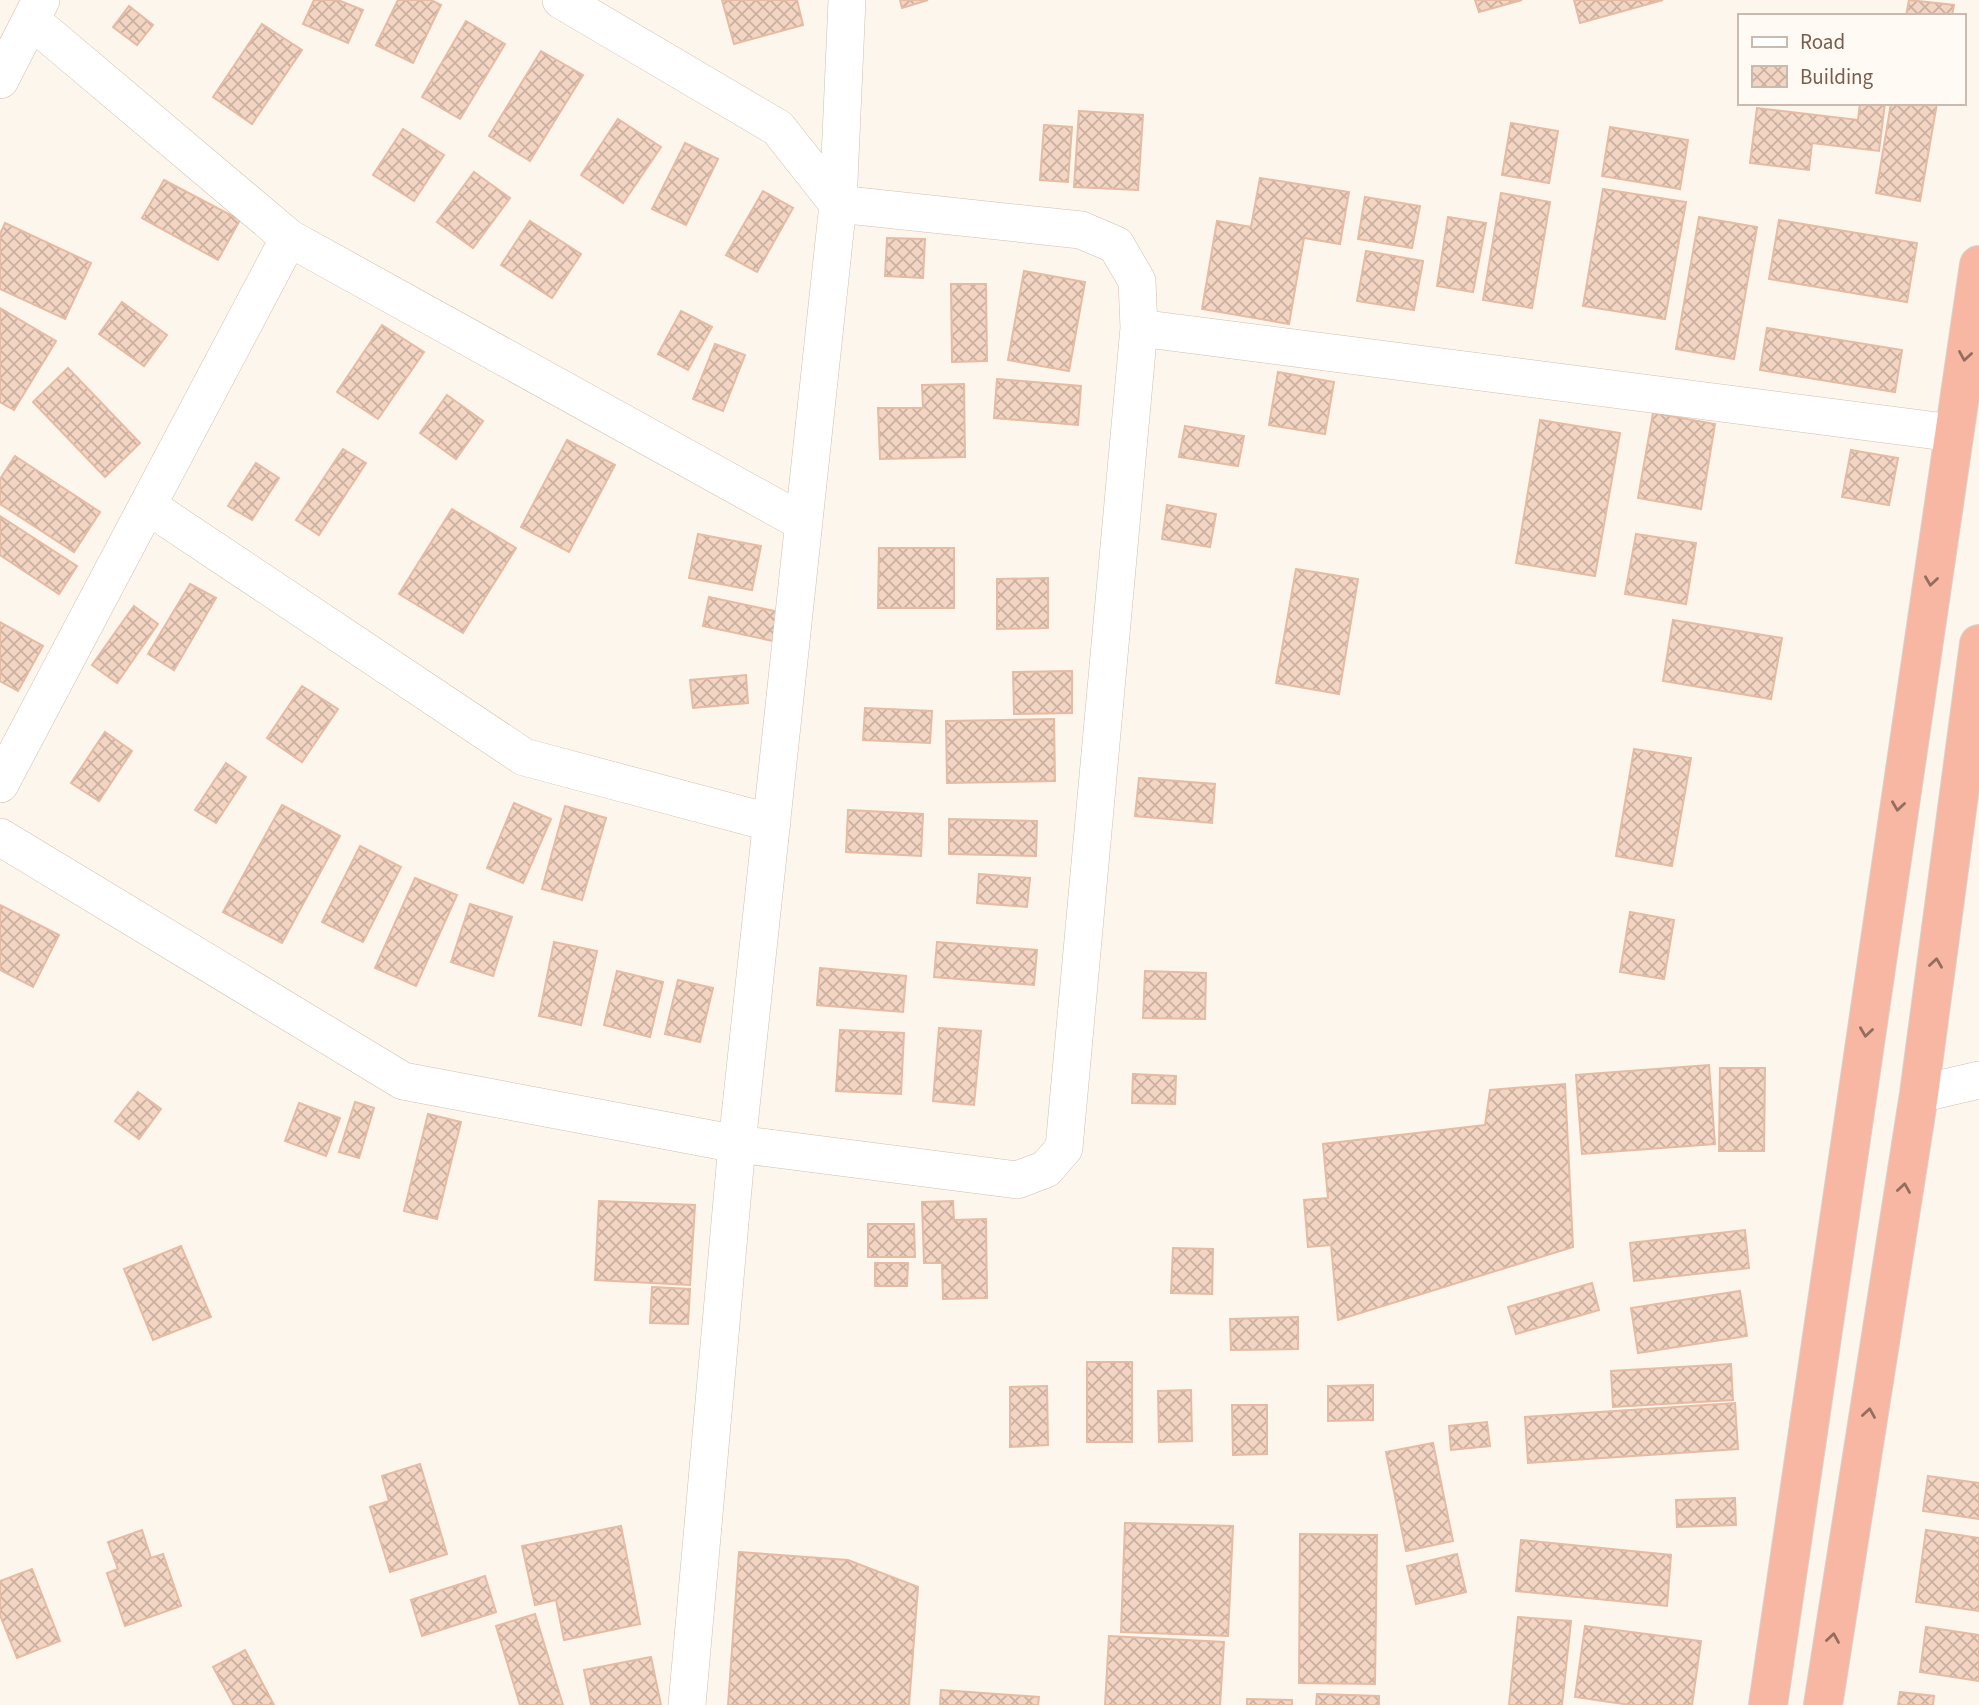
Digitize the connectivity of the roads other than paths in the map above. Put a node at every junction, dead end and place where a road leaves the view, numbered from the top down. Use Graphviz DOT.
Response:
graph roads {
  1 [pos="561,0"];
  2 [pos="847,0"];
  3 [pos="36,11"];
  4 [pos="0,80"];
  5 [pos="838,204"];
  6 [pos="289,238"];
  7 [pos="1979,265"];
  8 [pos="1139,328"];
  9 [pos="1953,433"];
  10 [pos="148,506"];
  11 [pos="804,523"];
  12 [pos="1979,644"];
  13 [pos="0,784"];
  14 [pos="772,823"];
  15 [pos="0,837"];
  16 [pos="1979,1080"];
  17 [pos="1919,1094"];
  18 [pos="737,1144"];
  19 [pos="687,1705"];
  20 [pos="1768,1705"];
  21 [pos="1823,1705"];
  1 -- 5 [label="street"];
  2 -- 5 [label="street"];
  3 -- 4 [label="street"];
  3 -- 6 [label="street"];
  5 -- 8 [label="street"];
  5 -- 11 [label="street"];
  6 -- 10 [label="street"];
  6 -- 11 [label="street"];
  7 -- 9 [label="highway, one-way"];
  8 -- 9 [label="street"];
  8 -- 18 [label="street"];
  9 -- 20 [label="highway, one-way"];
  10 -- 13 [label="street"];
  10 -- 14 [label="street"];
  11 -- 14 [label="street"];
  17 -- 12 [label="highway, one-way"];
  14 -- 18 [label="street"];
  15 -- 18 [label="street"];
  16 -- 17 [label="street"];
  21 -- 17 [label="highway, one-way"];
  18 -- 19 [label="street"];
}
